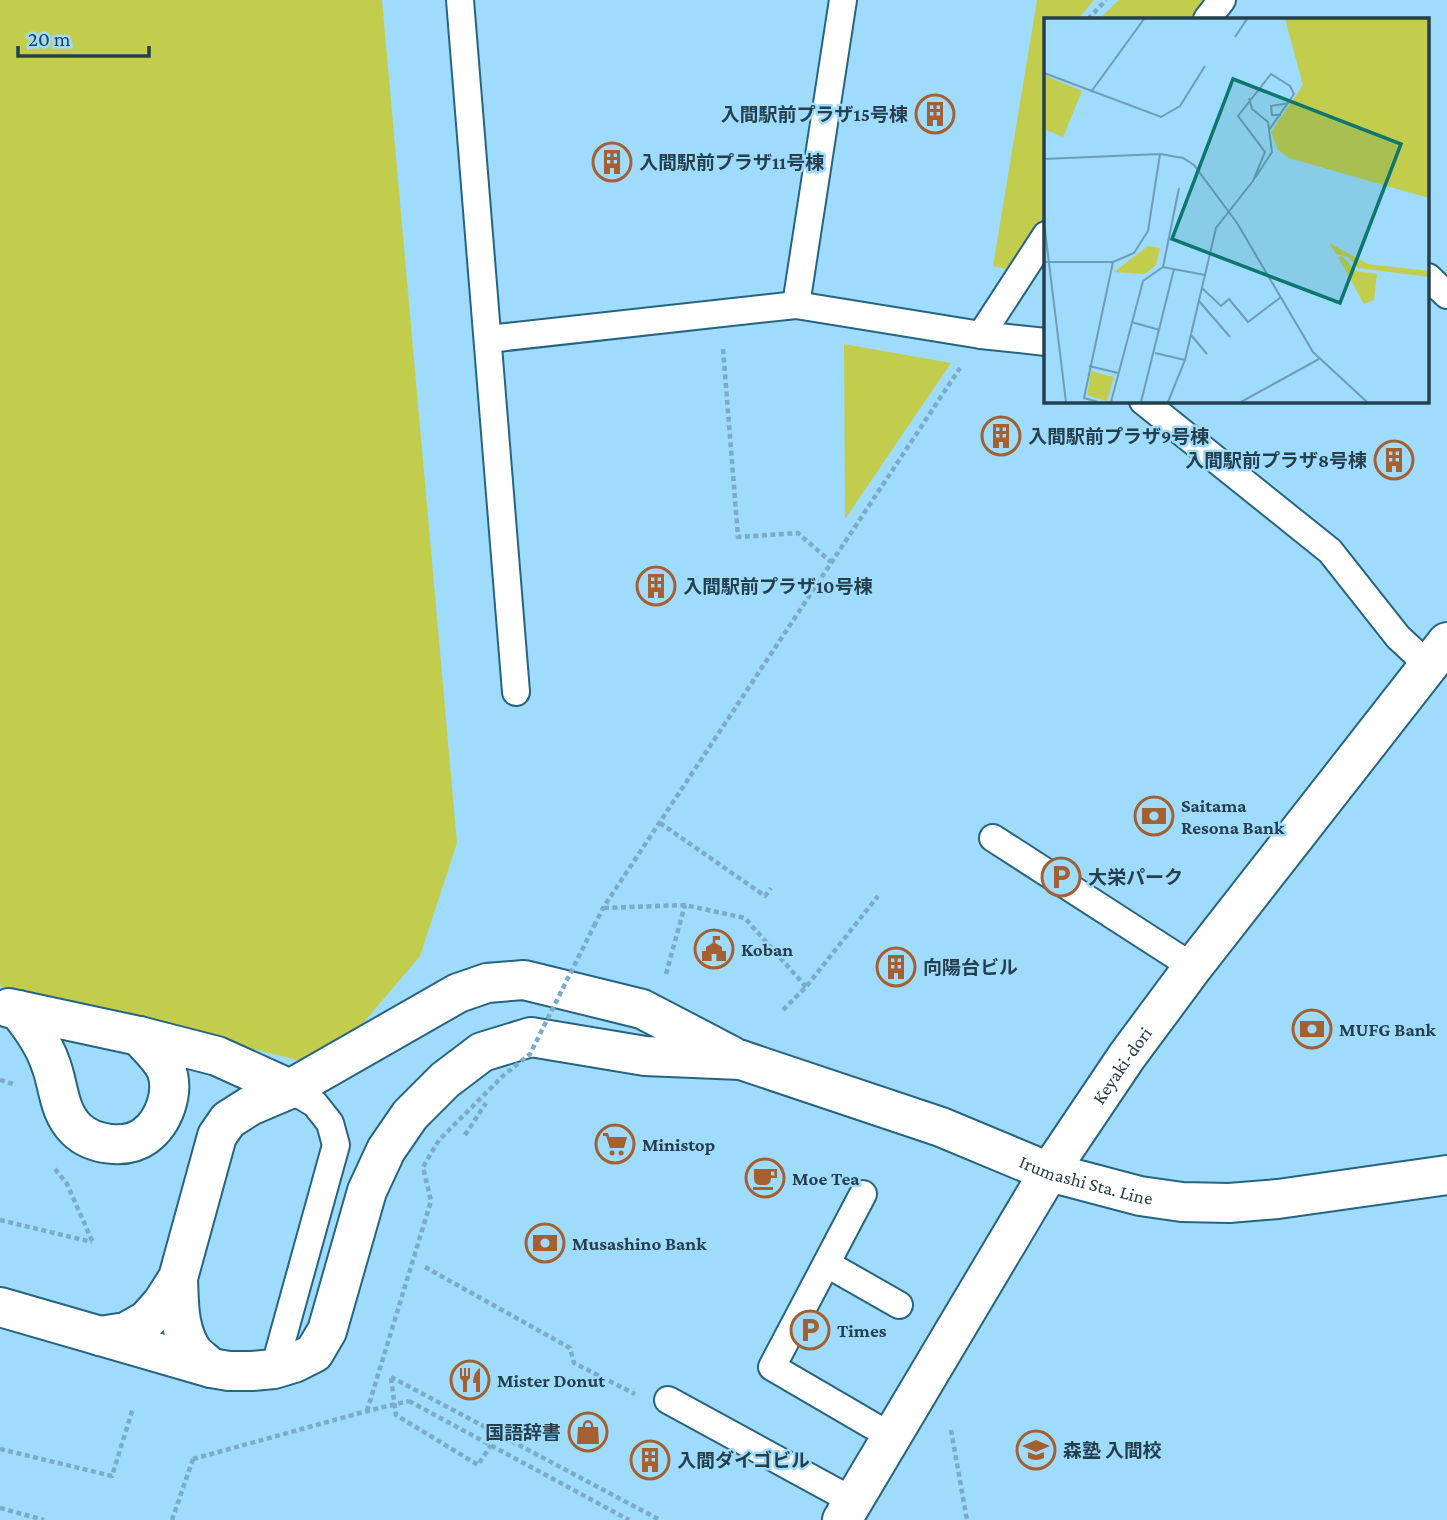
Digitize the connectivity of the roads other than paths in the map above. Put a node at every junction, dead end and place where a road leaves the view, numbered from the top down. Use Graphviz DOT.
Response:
graph roads {
  1 [pos="460,0"];
  2 [pos="843,0"];
  3 [pos="1222,0"];
  4 [pos="1208,18"];
  5 [pos="1044,237"];
  6 [pos="1430,279"];
  7 [pos="1447,295"];
  8 [pos="796,304"];
  9 [pos="981,335"];
  10 [pos="488,339"];
  11 [pos="1044,342"];
  12 [pos="1144,402"];
  13 [pos="1438,653"];
  14 [pos="516,692"];
  15 [pos="993,838"];
  16 [pos="1193,967"];
  17 [pos="9,1008"];
  18 [pos="139,1036"];
  19 [pos="741,1060"];
  20 [pos="290,1089"];
  21 [pos="1049,1172"];
  22 [pos="1447,1175"];
  23 [pos="863,1194"];
  24 [pos="827,1264"];
  25 [pos="178,1278"];
  26 [pos="899,1305"];
  27 [pos="0,1307"];
  28 [pos="100,1336"];
  29 [pos="211,1368"];
  30 [pos="274,1368"];
  31 [pos="668,1400"];
  32 [pos="892,1437"];
  33 [pos="847,1511"];
  1 -- 10 [label="lane"];
  2 -- 8 [label="lane"];
  3 -- 4 [label="lane"];
  5 -- 9 [label="lane"];
  6 -- 7 [label="lane"];
  8 -- 9 [label="lane"];
  8 -- 10 [label="lane"];
  9 -- 11 [label="lane"];
  10 -- 14 [label="lane"];
  12 -- 13 [label="lane"];
  13 -- 16 [label="street, Keyaki-dori"];
  15 -- 16 [label="lane"];
  16 -- 21 [label="street, Keyaki-dori"];
  17 -- 18 [label="street"];
  17 -- 18 [label="street"];
  18 -- 20 [label="street"];
  19 -- 20 [label="street"];
  19 -- 21 [label="street, Irumashi Sta. Line"];
  19 -- 30 [label="street"];
  20 -- 25 [label="street"];
  20 -- 30 [label="lane"];
  21 -- 22 [label="street, Irumashi Sta. Line"];
  21 -- 32 [label="street, Keyaki-dori"];
  23 -- 24 [label="lane"];
  24 -- 26 [label="lane"];
  24 -- 32 [label="lane"];
  25 -- 28 [label="street"];
  25 -- 29 [label="street"];
  27 -- 28 [label="street"];
  28 -- 29 [label="street"];
  29 -- 30 [label="street"];
  31 -- 33 [label="lane"];
  32 -- 33 [label="street, Keyaki-dori"];
}
